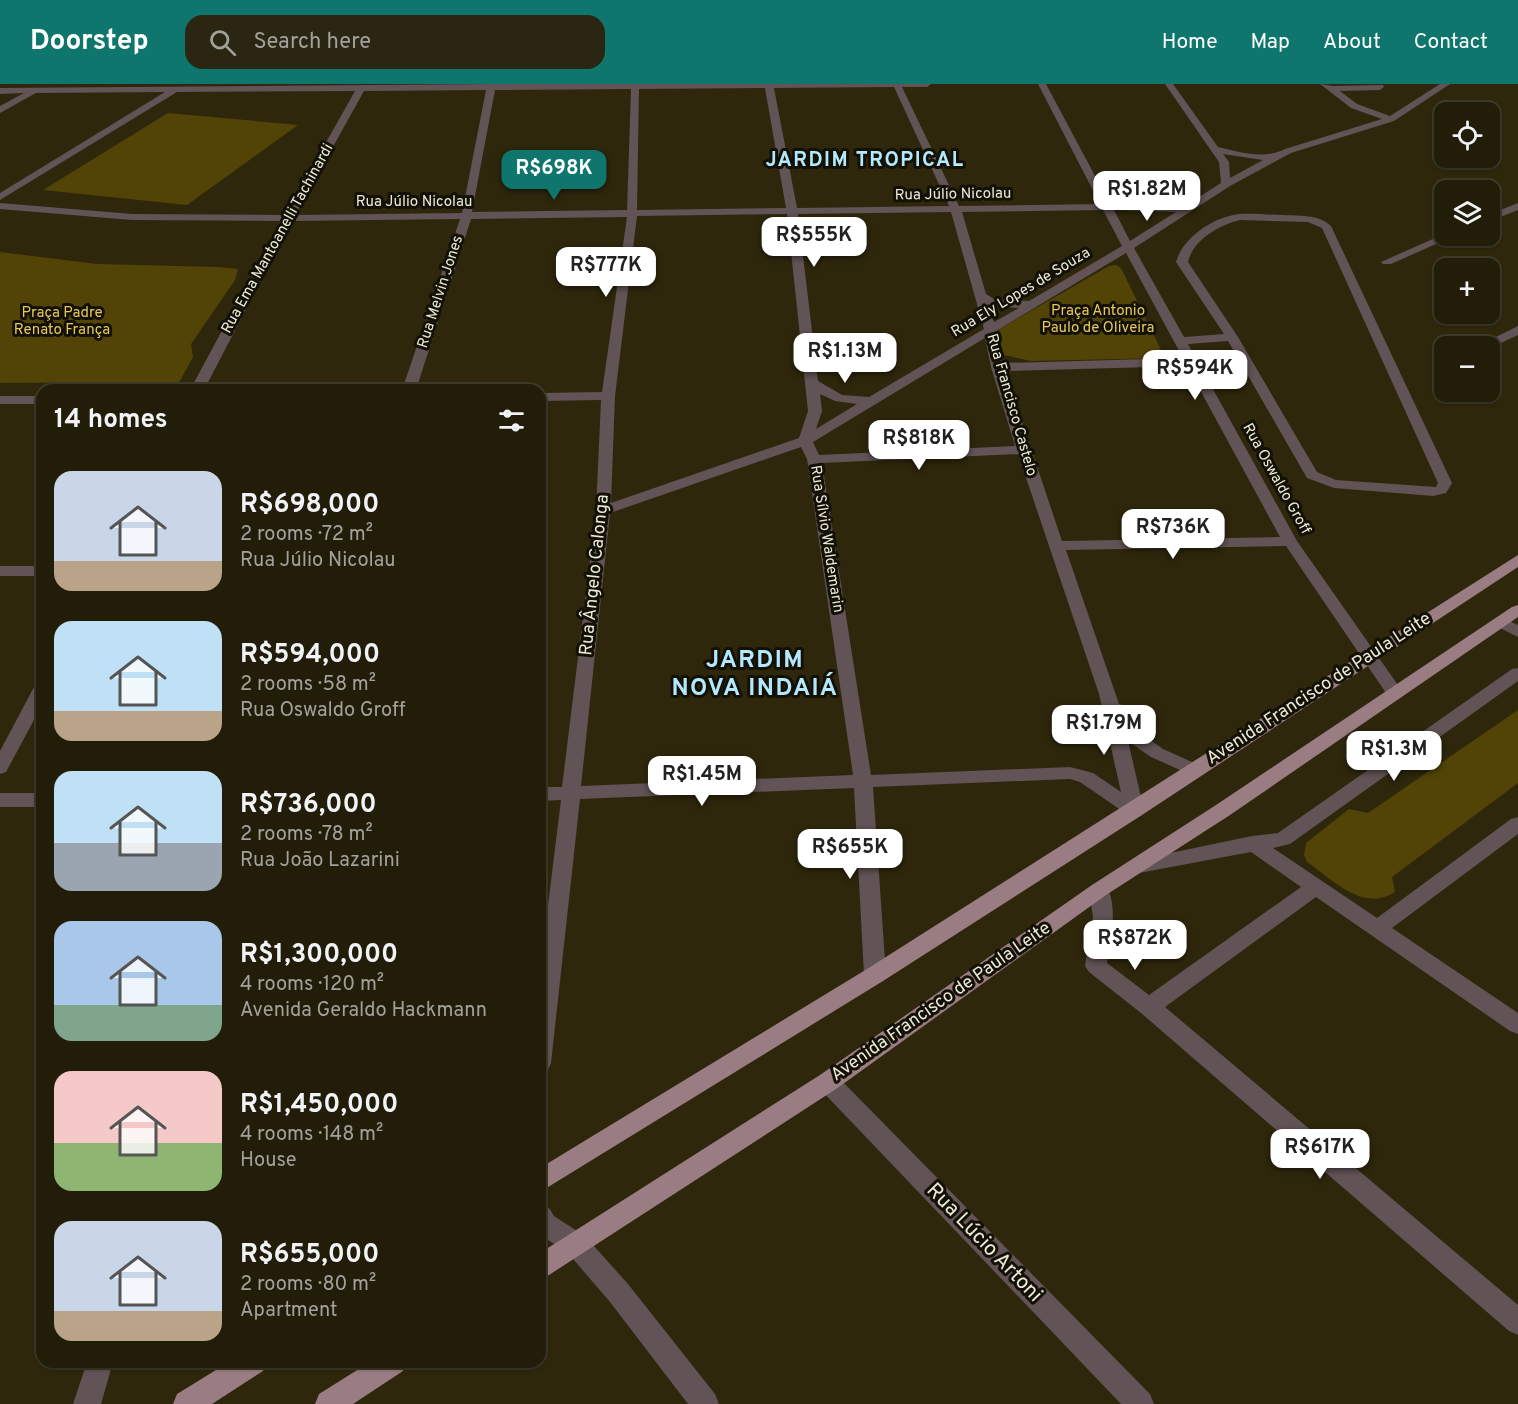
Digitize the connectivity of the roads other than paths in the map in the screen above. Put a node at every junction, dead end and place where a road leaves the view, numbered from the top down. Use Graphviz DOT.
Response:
graph roads {
  1 [pos="927,84"];
  2 [pos="1042,84"];
  3 [pos="1169,84"];
  4 [pos="1446,84"];
  5 [pos="509,85"];
  6 [pos="622,85"];
  7 [pos="897,85"];
  8 [pos="293,86"];
  9 [pos="404,86"];
  10 [pos="635,86"];
  11 [pos="769,86"];
  12 [pos="66,87"];
  13 [pos="178,87"];
  14 [pos="491,87"];
  15 [pos="1328,87"];
  16 [pos="1380,87"];
  17 [pos="361,89"];
  18 [pos="38,90"];
  19 [pos="0,91"];
  20 [pos="0,110"];
  21 [pos="1390,119"];
  22 [pos="1214,149"];
  23 [pos="1277,158"];
  24 [pos="1226,184"];
  25 [pos="0,197"];
  26 [pos="0,206"];
  27 [pos="1518,206"];
  28 [pos="1107,207"];
  29 [pos="1188,209"];
  30 [pos="956,210"];
  31 [pos="792,212"];
  32 [pos="632,214"];
  33 [pos="1500,214"];
  34 [pos="466,217"];
  35 [pos="288,218"];
  36 [pos="1434,242"];
  37 [pos="1128,247"];
  38 [pos="1387,262"];
  39 [pos="980,296"];
  40 [pos="1029,304"];
  41 [pos="990,330"];
  42 [pos="1518,330"];
  43 [pos="1232,336"];
  44 [pos="1500,338"];
  45 [pos="1180,341"];
  46 [pos="1191,362"];
  47 [pos="998,367"];
  48 [pos="812,382"];
  49 [pos="200,384"];
  50 [pos="411,384"];
  51 [pos="608,396"];
  52 [pos="546,397"];
  53 [pos="0,400"];
  54 [pos="36,400"];
  55 [pos="871,401"];
  56 [pos="805,441"];
  57 [pos="1023,450"];
  58 [pos="814,459"];
  59 [pos="603,511"];
  60 [pos="1290,541"];
  61 [pos="1055,546"];
  62 [pos="1518,560"];
  63 [pos="36,570"];
  64 [pos="0,571"];
  65 [pos="1518,610"];
  66 [pos="1500,622"];
  67 [pos="1518,632"];
  68 [pos="1371,656"];
  69 [pos="1518,673"];
  70 [pos="1394,692"];
  71 [pos="1108,694"];
  72 [pos="36,700"];
  73 [pos="0,768"];
  74 [pos="1195,770"];
  75 [pos="862,783"];
  76 [pos="546,794"];
  77 [pos="572,794"];
  78 [pos="0,800"];
  79 [pos="36,800"];
  80 [pos="1135,810"];
  81 [pos="1518,824"];
  82 [pos="1252,843"];
  83 [pos="1139,866"];
  84 [pos="1317,886"];
  85 [pos="1099,890"];
  86 [pos="1378,928"];
  87 [pos="875,975"];
  88 [pos="1149,1007"];
  89 [pos="546,1013"];
  90 [pos="1518,1025"];
  91 [pos="828,1082"];
  92 [pos="546,1177"];
  93 [pos="546,1225"];
  94 [pos="576,1244"];
  95 [pos="546,1264"];
  96 [pos="1518,1322"];
  97 [pos="98,1368"];
  98 [pos="244,1368"];
  99 [pos="385,1368"];
  100 [pos="87,1404"];
  101 [pos="187,1404"];
  102 [pos="329,1404"];
  103 [pos="705,1404"];
  104 [pos="1140,1404"];
  1 -- 7 [label="street"];
  2 -- 28 [label="street, Rua Oswaldo Groff"];
  3 -- 22 [label="street"];
  4 -- 21 [label="street, Rua Ely Lopes de Souza"];
  5 -- 6 [label="street"];
  5 -- 14 [label="street"];
  6 -- 10 [label="street"];
  7 -- 11 [label="street"];
  7 -- 30 [label="street, Rua Francisco Castelo"];
  8 -- 13 [label="street"];
  8 -- 17 [label="street"];
  9 -- 14 [label="street"];
  9 -- 17 [label="street"];
  10 -- 11 [label="street"];
  10 -- 32 [label="street, Rua Ângelo Calonga"];
  11 -- 31 [label="street, Rua Sílvio Waldemarin"];
  12 -- 13 [label="street"];
  12 -- 18 [label="street"];
  13 -- 25 [label="street"];
  14 -- 34 [label="street, Rua Melvin Jones"];
  15 -- 16 [label="street"];
  15 -- 21 [label="street"];
  17 -- 35 [label="street, Rua Ema Mantoanelli Tachinardi"];
  18 -- 19 [label="street"];
  18 -- 20 [label="street"];
  21 -- 23 [label="street, Rua Ely Lopes de Souza"];
  22 -- 23 [label="street"];
  22 -- 24 [label="street"];
  23 -- 24 [label="street, Rua Ely Lopes de Souza"];
  24 -- 29 [label="street, Rua Ely Lopes de Souza"];
  26 -- 35 [label="street, Rua Júlio Nicolau"];
  27 -- 33 [label="street"];
  28 -- 29 [label="street, Rua Júlio Nicolau"];
  28 -- 30 [label="street, Rua Júlio Nicolau"];
  28 -- 37 [label="street, Rua Oswaldo Groff"];
  29 -- 37 [label="street, Rua Ely Lopes de Souza"];
  30 -- 31 [label="street, Rua Júlio Nicolau"];
  30 -- 39 [label="street, Rua Francisco Castelo"];
  31 -- 32 [label="street, Rua Júlio Nicolau"];
  31 -- 48 [label="street, Rua Sílvio Waldemarin"];
  32 -- 34 [label="street, Rua Júlio Nicolau"];
  32 -- 51 [label="street, Rua Ângelo Calonga"];
  34 -- 35 [label="street, Rua Júlio Nicolau"];
  34 -- 50 [label="street, Rua Melvin Jones"];
  35 -- 49 [label="street, Rua Ema Mantoanelli Tachinardi"];
  36 -- 38 [label="street"];
  37 -- 40 [label="street, Rua Ely Lopes de Souza"];
  37 -- 45 [label="street, Rua Oswaldo Groff"];
  39 -- 40 [label="street"];
  39 -- 41 [label="street, Rua Francisco Castelo"];
  40 -- 41 [label="street, Rua Ely Lopes de Souza"];
  41 -- 47 [label="street, Rua Francisco Castelo"];
  41 -- 55 [label="street, Rua Ely Lopes de Souza"];
  42 -- 44 [label="street"];
  43 -- 43 [label="street"];
  43 -- 45 [label="street"];
  45 -- 46 [label="street, Rua Oswaldo Groff"];
  46 -- 47 [label="street"];
  46 -- 60 [label="street, Rua Oswaldo Groff"];
  47 -- 57 [label="street, Rua Francisco Castelo"];
  48 -- 55 [label="street"];
  48 -- 56 [label="street, Rua Sílvio Waldemarin"];
  51 -- 52 [label="street"];
  51 -- 59 [label="street, Rua Ângelo Calonga"];
  53 -- 54 [label="street"];
  55 -- 56 [label="street, Rua Ely Lopes de Souza"];
  56 -- 58 [label="street, Rua Sílvio Waldemarin"];
  56 -- 59 [label="street, Rua Ely Lopes de Souza"];
  57 -- 58 [label="street"];
  57 -- 61 [label="street, Rua Francisco Castelo"];
  58 -- 75 [label="street, Rua Sílvio Waldemarin"];
  59 -- 77 [label="street, Rua Ângelo Calonga"];
  60 -- 61 [label="street"];
  60 -- 68 [label="street, Rua Oswaldo Groff"];
  61 -- 71 [label="street, Rua Francisco Castelo"];
  62 -- 68 [label="main road, Avenida Francisco de Paula Leite"];
  63 -- 64 [label="street"];
  65 -- 66 [label="main road, Avenida Francisco de Paula Leite"];
  66 -- 67 [label="street"];
  66 -- 70 [label="main road, Avenida Francisco de Paula Leite"];
  68 -- 70 [label="street, Rua Oswaldo Groff"];
  68 -- 74 [label="main road, Avenida Francisco de Paula Leite"];
  69 -- 82 [label="street"];
  70 -- 83 [label="main road, Avenida Francisco de Paula Leite"];
  71 -- 74 [label="street, Rua Francisco Castelo"];
  71 -- 80 [label="street, Rua Francisco Castelo"];
  72 -- 73 [label="street"];
  74 -- 80 [label="main road, Avenida Francisco de Paula Leite"];
  75 -- 77 [label="street"];
  75 -- 80 [label="street"];
  75 -- 87 [label="street, Rua Sílvio Waldemarin"];
  76 -- 77 [label="street"];
  77 -- 89 [label="street, Rua Ângelo Calonga"];
  78 -- 79 [label="street"];
  80 -- 87 [label="main road, Avenida Francisco de Paula Leite"];
  81 -- 86 [label="street"];
  82 -- 83 [label="street"];
  82 -- 84 [label="street"];
  83 -- 85 [label="main road, Avenida Francisco de Paula Leite"];
  84 -- 86 [label="street"];
  84 -- 88 [label="street"];
  85 -- 88 [label="street"];
  85 -- 91 [label="main road, Avenida Francisco de Paula Leite"];
  86 -- 90 [label="street"];
  87 -- 92 [label="main road, Avenida Francisco de Paula Leite"];
  88 -- 96 [label="street"];
  91 -- 94 [label="main road, Avenida Francisco de Paula Leite"];
  91 -- 104 [label="street, Rua Lúcio Artoni"];
  93 -- 94 [label="street"];
  94 -- 95 [label="main road, Avenida Francisco de Paula Leite"];
  94 -- 103 [label="street"];
  97 -- 100 [label="street"];
  98 -- 101 [label="main road"];
  99 -- 102 [label="main road"];
}
